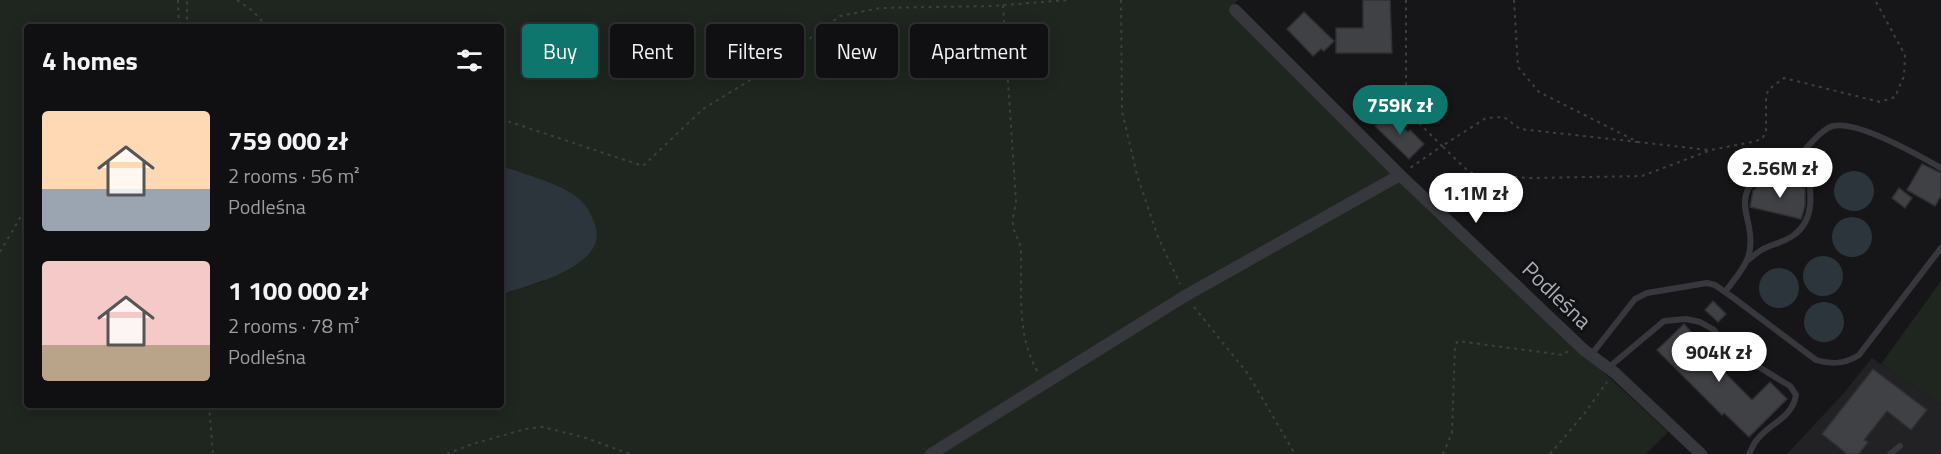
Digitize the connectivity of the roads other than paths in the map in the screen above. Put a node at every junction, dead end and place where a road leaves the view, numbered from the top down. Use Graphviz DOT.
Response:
graph roads {
  1 [pos="1235,10"];
  2 [pos="1806,150"];
  3 [pos="1941,168"];
  4 [pos="1401,175"];
  5 [pos="1941,248"];
  6 [pos="1748,261"];
  7 [pos="1725,292"];
  8 [pos="1591,354"];
  9 [pos="1611,371"];
  10 [pos="1900,446"];
  11 [pos="932,454"];
  12 [pos="1701,454"];
  13 [pos="1749,454"];
  14 [pos="1890,454"];
  1 -- 4 [label="street, Podleśna"];
  2 -- 3 [label="lane"];
  2 -- 6 [label="lane"];
  2 -- 6 [label="lane"];
  4 -- 8 [label="street, Podleśna"];
  4 -- 11 [label="street"];
  5 -- 7 [label="lane"];
  6 -- 7 [label="lane"];
  7 -- 8 [label="lane"];
  8 -- 9 [label="street, Podleśna"];
  9 -- 12 [label="street, Podleśna"];
  9 -- 13 [label="lane"];
  10 -- 14 [label="lane"];
}
